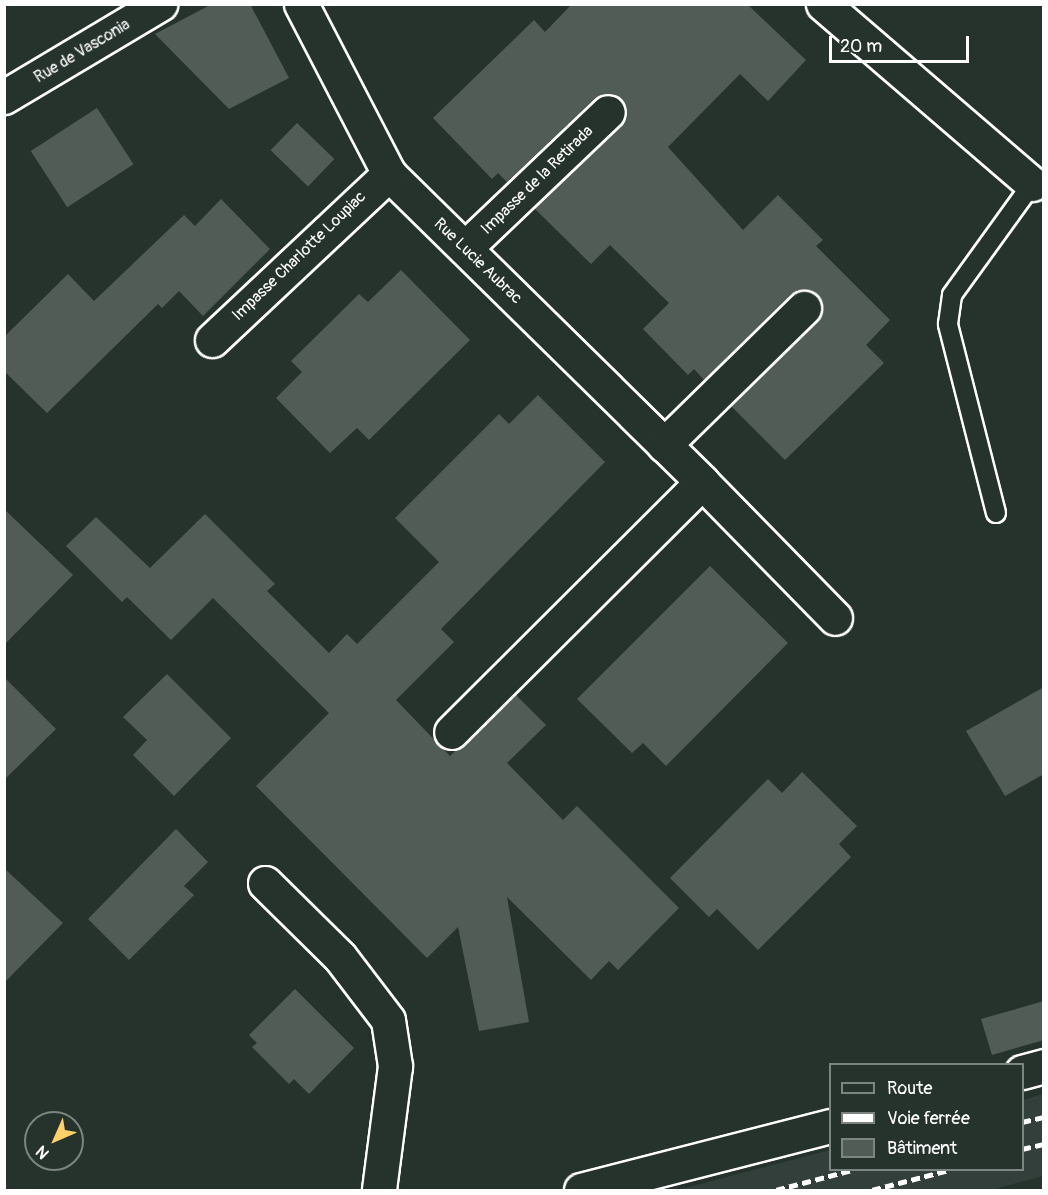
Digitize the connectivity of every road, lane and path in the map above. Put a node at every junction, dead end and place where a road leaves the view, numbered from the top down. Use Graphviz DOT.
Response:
graph roads {
  1 [pos="160,4"];
  2 [pos="301,4"];
  3 [pos="823,4"];
  4 [pos="4,97"];
  5 [pos="608,112"];
  6 [pos="389,174"];
  7 [pos="1032,184"];
  8 [pos="465,248"];
  9 [pos="804,308"];
  10 [pos="212,340"];
  11 [pos="664,445"];
  12 [pos="702,482"];
  13 [pos="996,513"];
  14 [pos="835,618"];
  15 [pos="451,732"];
  16 [pos="265,883"];
  17 [pos="1044,1066"];
  18 [pos="1024,1072"];
  19 [pos="829,1127"];
  20 [pos="379,1191"];
  21 [pos="580,1191"];
  1 -- 4 [label="street, Rue de Vasconia"];
  2 -- 6 [label="street, Rue Lucie Aubrac"];
  3 -- 7 [label="street"];
  5 -- 8 [label="street, Impasse de la Retirada"];
  6 -- 8 [label="street, Rue Lucie Aubrac"];
  6 -- 10 [label="street, Impasse Charlotte Loupiac"];
  7 -- 13 [label="lane"];
  8 -- 11 [label="street, Rue Lucie Aubrac"];
  9 -- 11 [label="street"];
  11 -- 12 [label="street, Rue Lucie Aubrac"];
  12 -- 14 [label="street, Rue Lucie Aubrac"];
  12 -- 15 [label="street"];
  16 -- 20 [label="street"];
  17 -- 18 [label="street"];
  19 -- 21 [label="street"];
}
